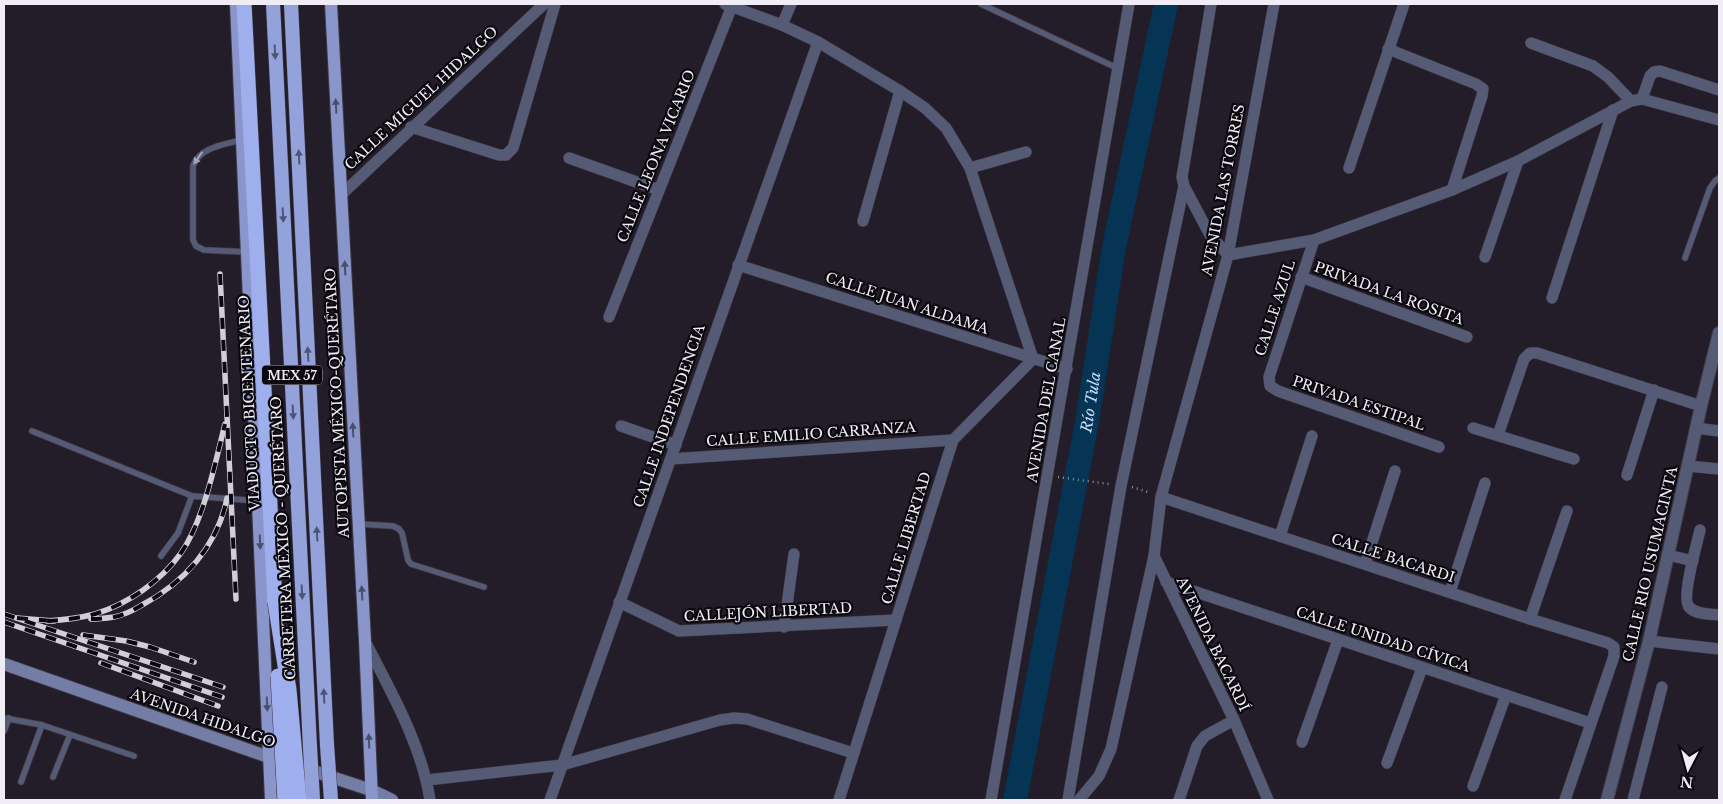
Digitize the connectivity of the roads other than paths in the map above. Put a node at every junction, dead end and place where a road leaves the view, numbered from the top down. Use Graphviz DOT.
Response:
graph roads {
  1 [pos="236,4"];
  2 [pos="244,4"];
  3 [pos="273,4"];
  4 [pos="292,4"];
  5 [pos="297,4"];
  6 [pos="331,4"];
  7 [pos="544,4"];
  8 [pos="555,4"];
  9 [pos="790,4"];
  10 [pos="980,4"];
  11 [pos="1129,4"];
  12 [pos="1211,4"];
  13 [pos="1274,4"];
  14 [pos="1404,4"];
  15 [pos="728,5"];
  16 [pos="782,26"];
  17 [pos="293,34"];
  18 [pos="818,42"];
  19 [pos="1531,43"];
  20 [pos="1388,50"];
  21 [pos="1117,68"];
  22 [pos="1719,90"];
  23 [pos="900,91"];
  24 [pos="1636,100"];
  25 [pos="1614,110"];
  26 [pos="1719,120"];
  27 [pos="411,127"];
  28 [pos="241,140"];
  29 [pos="1026,152"];
  30 [pos="569,158"];
  31 [pos="1518,161"];
  32 [pos="970,168"];
  33 [pos="1349,168"];
  34 [pos="1719,178"];
  35 [pos="1184,186"];
  36 [pos="659,190"];
  37 [pos="1452,190"];
  38 [pos="340,195"];
  39 [pos="863,221"];
  40 [pos="1314,240"];
  41 [pos="247,252"];
  42 [pos="1228,256"];
  43 [pos="1485,257"];
  44 [pos="1684,258"];
  45 [pos="738,265"];
  46 [pos="1301,277"];
  47 [pos="1552,298"];
  48 [pos="609,317"];
  49 [pos="1719,333"];
  50 [pos="1468,337"];
  51 [pos="1033,360"];
  52 [pos="1066,369"];
  53 [pos="1270,386"];
  54 [pos="1654,390"];
  55 [pos="1701,406"];
  56 [pos="621,426"];
  57 [pos="1473,428"];
  58 [pos="1696,428"];
  59 [pos="32,431"];
  60 [pos="1719,431"];
  61 [pos="1498,435"];
  62 [pos="1312,436"];
  63 [pos="953,440"];
  64 [pos="676,445"];
  65 [pos="1439,447"];
  66 [pos="671,459"];
  67 [pos="1574,459"];
  68 [pos="1688,466"];
  69 [pos="1719,469"];
  70 [pos="1395,471"];
  71 [pos="1627,475"];
  72 [pos="1485,483"];
  73 [pos="192,496"];
  74 [pos="1161,497"];
  75 [pos="258,502"];
  76 [pos="1567,511"];
  77 [pos="359,524"];
  78 [pos="1700,530"];
  79 [pos="1280,536"];
  80 [pos="794,554"];
  81 [pos="1668,555"];
  82 [pos="161,556"];
  83 [pos="1154,556"];
  84 [pos="1693,561"];
  85 [pos="1365,564"];
  86 [pos="1166,582"];
  87 [pos="484,587"];
  88 [pos="1450,592"];
  89 [pos="274,602"];
  90 [pos="619,602"];
  91 [pos="1719,615"];
  92 [pos="1530,619"];
  93 [pos="896,620"];
  94 [pos="784,626"];
  95 [pos="1338,640"];
  96 [pos="365,641"];
  97 [pos="1649,641"];
  98 [pos="1719,648"];
  99 [pos="4,664"];
  100 [pos="1422,668"];
  101 [pos="1662,687"];
  102 [pos="1506,695"];
  103 [pos="6,718"];
  104 [pos="1234,720"];
  105 [pos="1590,723"];
  106 [pos="42,725"];
  107 [pos="4,731"];
  108 [pos="70,735"];
  109 [pos="1302,742"];
  110 [pos="853,752"];
  111 [pos="134,756"];
  112 [pos="269,758"];
  113 [pos="1387,763"];
  114 [pos="562,765"];
  115 [pos="53,776"];
  116 [pos="427,780"];
  117 [pos="21,782"];
  118 [pos="1473,786"];
  119 [pos="372,795"];
  120 [pos="271,800"];
  121 [pos="285,800"];
  122 [pos="299,800"];
  123 [pos="313,800"];
  124 [pos="331,800"];
  125 [pos="392,800"];
  126 [pos="430,800"];
  127 [pos="550,800"];
  128 [pos="839,800"];
  129 [pos="991,800"];
  130 [pos="1068,800"];
  131 [pos="1079,800"];
  132 [pos="1179,800"];
  133 [pos="1268,800"];
  134 [pos="1565,800"];
  135 [pos="1607,800"];
  136 [pos="1633,800"];
  1 -- 28 [label="main road"];
  2 -- 89 [label="highway, VIADUCTO BICENTENARIO"];
  3 -- 123 [label="highway, CARRETERA MÉXICO - QUERÉTARO / MEX 57, one-way, bridge"];
  4 -- 17 [label="highway, MEX 57"];
  5 -- 17 [label="highway"];
  38 -- 6 [label="main road, AUTOPISTA MÉXICO-QUERÉTARO, one-way"];
  7 -- 27 [label="street, CALLE MIGUEL HIDALGO"];
  8 -- 27 [label="street"];
  9 -- 16 [label="street"];
  10 -- 21 [label="lane"];
  11 -- 21 [label="street, AVENIDA DEL CANAL"];
  12 -- 35 [label="street"];
  13 -- 42 [label="street, AVENIDA LAS TORRES"];
  14 -- 20 [label="street"];
  15 -- 16 [label="street"];
  15 -- 36 [label="street, CALLE LEONA VICARIO"];
  16 -- 18 [label="street"];
  124 -- 17 [label="highway, MEX 57, one-way, bridge"];
  18 -- 23 [label="street"];
  18 -- 45 [label="street, CALLE INDEPENDENCIA"];
  19 -- 24 [label="street"];
  20 -- 33 [label="street"];
  20 -- 37 [label="street"];
  21 -- 52 [label="street, AVENIDA DEL CANAL"];
  22 -- 24 [label="street"];
  23 -- 32 [label="street"];
  23 -- 39 [label="street"];
  24 -- 25 [label="street"];
  24 -- 26 [label="street"];
  25 -- 31 [label="street"];
  25 -- 47 [label="street"];
  27 -- 38 [label="street, CALLE MIGUEL HIDALGO"];
  28 -- 41 [label="main road"];
  28 -- 41 [label="lane, one-way"];
  29 -- 32 [label="street"];
  30 -- 36 [label="street"];
  31 -- 37 [label="street"];
  31 -- 43 [label="street"];
  32 -- 51 [label="street"];
  34 -- 44 [label="lane"];
  35 -- 42 [label="street"];
  35 -- 130 [label="street"];
  36 -- 48 [label="street, CALLE LEONA VICARIO"];
  37 -- 40 [label="street"];
  77 -- 38 [label="main road, AUTOPISTA MÉXICO-QUERÉTARO, one-way"];
  40 -- 42 [label="street"];
  40 -- 46 [label="street, CALLE AZUL"];
  41 -- 75 [label="main road"];
  42 -- 74 [label="street, AVENIDA LAS TORRES"];
  45 -- 51 [label="street, CALLE JUAN ALDAMA"];
  45 -- 64 [label="street, CALLE INDEPENDENCIA"];
  46 -- 50 [label="street, PRIVADA LA ROSITA"];
  46 -- 53 [label="street, CALLE AZUL"];
  49 -- 55 [label="street, CALLE RIO USUMACINTA"];
  51 -- 52 [label="street, CALLE JUAN ALDAMA"];
  51 -- 63 [label="street, CALLE LIBERTAD"];
  52 -- 129 [label="street, AVENIDA DEL CANAL"];
  53 -- 65 [label="street, PRIVADA ESTIPAL"];
  54 -- 55 [label="street"];
  54 -- 61 [label="street"];
  54 -- 71 [label="street"];
  55 -- 58 [label="street, CALLE RIO USUMACINTA"];
  56 -- 64 [label="street"];
  57 -- 61 [label="street"];
  58 -- 60 [label="street"];
  58 -- 68 [label="street, CALLE RIO USUMACINTA"];
  59 -- 73 [label="lane"];
  61 -- 67 [label="street"];
  62 -- 79 [label="street"];
  63 -- 66 [label="street, CALLE EMILIO CARRANZA"];
  63 -- 93 [label="street, CALLE LIBERTAD"];
  64 -- 66 [label="street, CALLE INDEPENDENCIA"];
  66 -- 90 [label="street, CALLE INDEPENDENCIA"];
  68 -- 69 [label="street"];
  68 -- 81 [label="street, CALLE RIO USUMACINTA"];
  70 -- 85 [label="street"];
  72 -- 88 [label="street"];
  73 -- 75 [label="lane"];
  73 -- 82 [label="lane"];
  74 -- 79 [label="street, CALLE BACARDI"];
  74 -- 83 [label="street"];
  75 -- 112 [label="main road, one-way"];
  76 -- 92 [label="street"];
  77 -- 87 [label="lane"];
  96 -- 77 [label="main road, AUTOPISTA MÉXICO-QUERÉTARO, one-way"];
  78 -- 84 [label="street"];
  79 -- 85 [label="street, CALLE BACARDI"];
  80 -- 94 [label="street"];
  81 -- 84 [label="street"];
  81 -- 97 [label="street, CALLE RIO USUMACINTA"];
  83 -- 86 [label="street, AVENIDA BACARDÍ"];
  83 -- 131 [label="street"];
  84 -- 91 [label="street"];
  85 -- 88 [label="street, CALLE BACARDI"];
  86 -- 95 [label="street, CALLE UNIDAD CÍVICA"];
  86 -- 104 [label="street, AVENIDA BACARDÍ"];
  88 -- 92 [label="street, CALLE BACARDI"];
  89 -- 121 [label="highway, VIADUCTO BICENTENARIO, bridge"];
  89 -- 122 [label="highway, bridge"];
  90 -- 94 [label="street, CALLEJÓN LIBERTAD"];
  90 -- 114 [label="street, CALLE INDEPENDENCIA"];
  92 -- 105 [label="street, CALLE BACARDI"];
  93 -- 94 [label="street, CALLEJÓN LIBERTAD"];
  93 -- 110 [label="street, CALLE LIBERTAD"];
  95 -- 100 [label="street, CALLE UNIDAD CÍVICA"];
  95 -- 109 [label="street"];
  96 -- 116 [label="street"];
  119 -- 96 [label="main road, AUTOPISTA MÉXICO-QUERÉTARO, one-way"];
  97 -- 98 [label="street"];
  97 -- 135 [label="street, CALLE RIO USUMACINTA"];
  99 -- 112 [label="main road, AVENIDA HIDALGO"];
  100 -- 102 [label="street, CALLE UNIDAD CÍVICA"];
  100 -- 113 [label="street"];
  101 -- 136 [label="street"];
  102 -- 105 [label="street, CALLE UNIDAD CÍVICA"];
  102 -- 118 [label="street"];
  103 -- 106 [label="lane"];
  103 -- 107 [label="lane"];
  104 -- 132 [label="street"];
  104 -- 133 [label="street, AVENIDA BACARDÍ"];
  105 -- 134 [label="street"];
  106 -- 108 [label="lane"];
  106 -- 117 [label="lane"];
  108 -- 111 [label="lane"];
  108 -- 115 [label="lane"];
  110 -- 114 [label="street"];
  110 -- 128 [label="street, CALLE LIBERTAD"];
  112 -- 119 [label="main road, AVENIDA HIDALGO"];
  112 -- 120 [label="main road"];
  114 -- 116 [label="street"];
  114 -- 127 [label="street, CALLE INDEPENDENCIA"];
  116 -- 126 [label="street"];
  119 -- 125 [label="main road, AVENIDA HIDALGO"];
}
